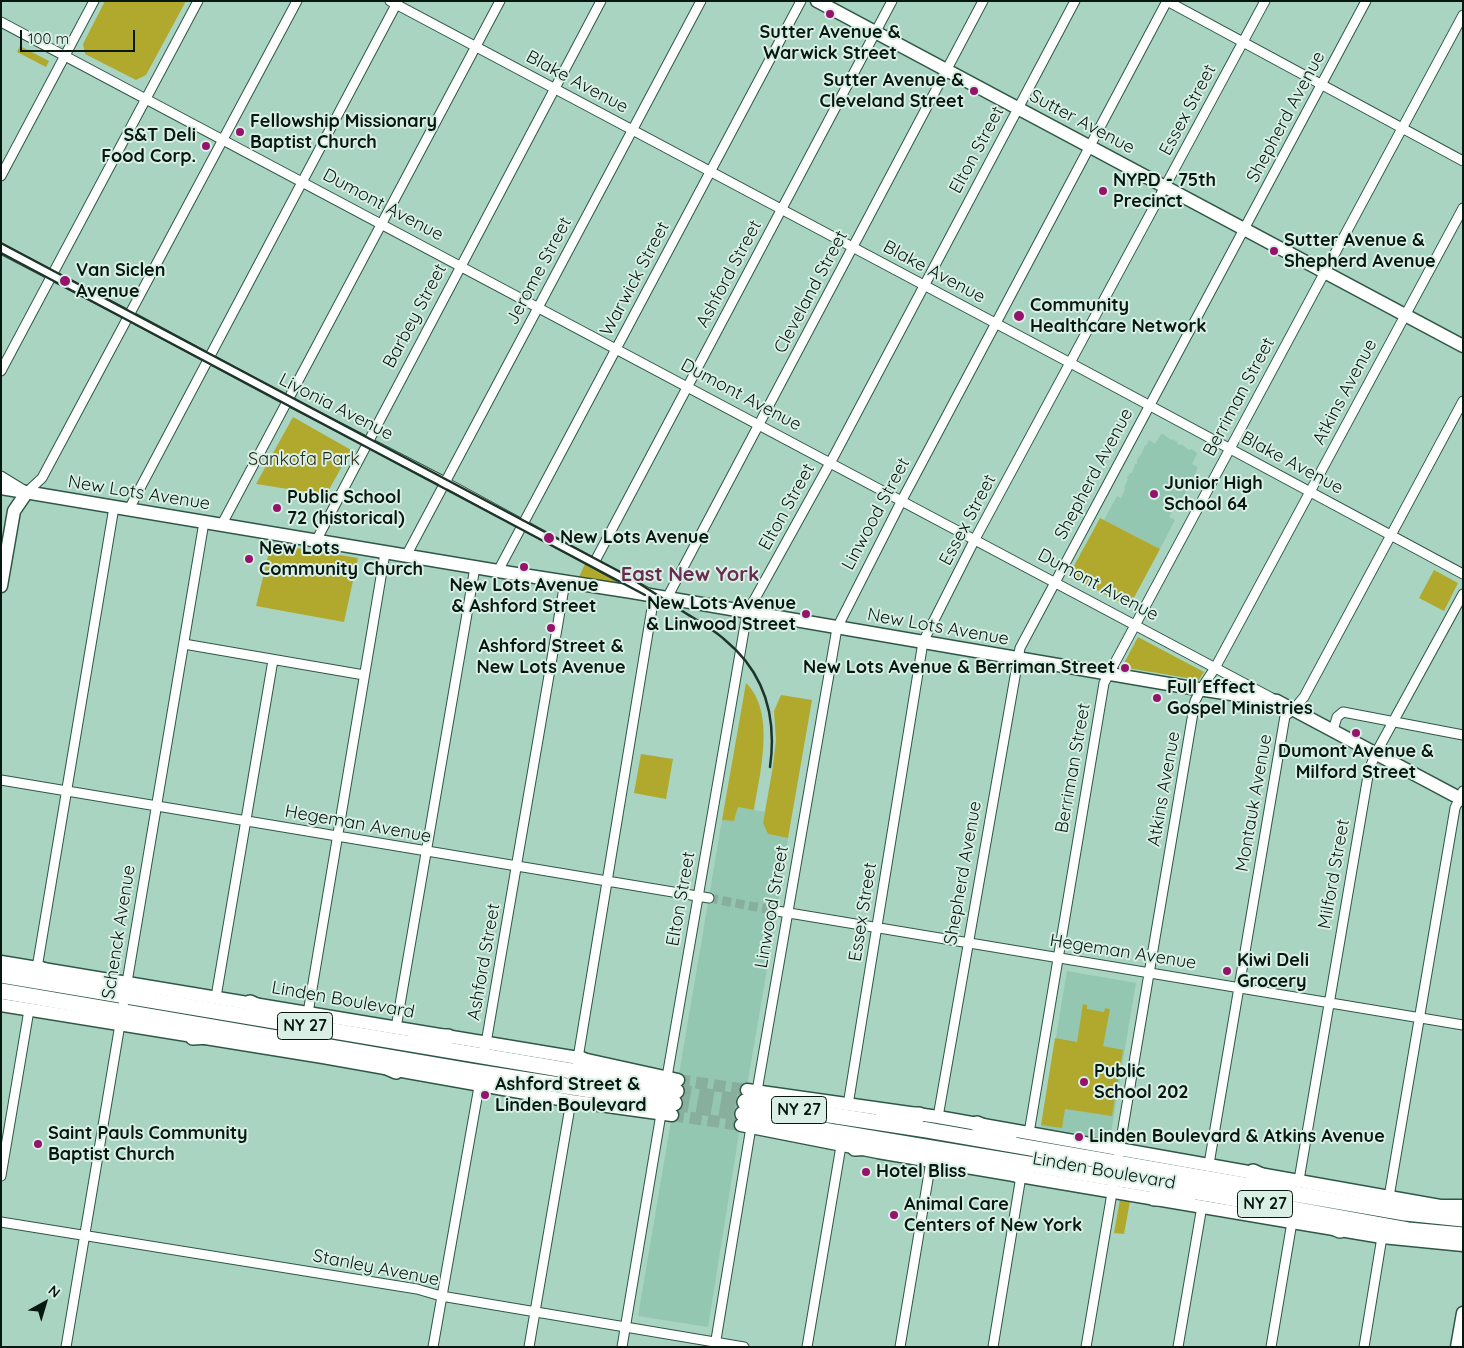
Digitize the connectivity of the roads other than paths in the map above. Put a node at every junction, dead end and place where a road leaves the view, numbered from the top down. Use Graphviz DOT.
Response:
graph roads {
  1 [pos="94,1"];
  2 [pos="198,1"];
  3 [pos="297,1"];
  4 [pos="500,1"];
  5 [pos="601,1"];
  6 [pos="701,1"];
  7 [pos="801,1"];
  8 [pos="817,1"];
  9 [pos="892,1"];
  10 [pos="983,1"];
  11 [pos="1075,1"];
  12 [pos="1167,1"];
  13 [pos="1264,1"];
  14 [pos="1366,1"];
  15 [pos="395,2"];
  16 [pos="1463,15"];
  17 [pos="1,22"];
  18 [pos="876,32"];
  19 [pos="1242,43"];
  20 [pos="476,47"];
  21 [pos="65,56"];
  22 [pos="947,70"];
  23 [pos="1322,85"];
  24 [pos="555,89"];
  25 [pos="146,98"];
  26 [pos="1018,108"];
  27 [pos="1402,128"];
  28 [pos="632,130"];
  29 [pos="223,140"];
  30 [pos="1090,146"];
  31 [pos="1463,161"];
  32 [pos="710,172"];
  33 [pos="1,176"];
  34 [pos="302,182"];
  35 [pos="1165,186"];
  36 [pos="1463,208"];
  37 [pos="781,209"];
  38 [pos="382,224"];
  39 [pos="1244,229"];
  40 [pos="853,247"];
  41 [pos="1,249"];
  42 [pos="461,266"];
  43 [pos="1325,272"];
  44 [pos="52,275"];
  45 [pos="924,285"];
  46 [pos="538,307"];
  47 [pos="1405,315"];
  48 [pos="130,316"];
  49 [pos="996,323"];
  50 [pos="1463,346"];
  51 [pos="616,348"];
  52 [pos="208,359"];
  53 [pos="1070,363"];
  54 [pos="1,371"];
  55 [pos="687,386"];
  56 [pos="288,401"];
  57 [pos="1463,401"];
  58 [pos="1149,405"];
  59 [pos="759,424"];
  60 [pos="367,442"];
  61 [pos="1230,448"];
  62 [pos="830,462"];
  63 [pos="1,476"];
  64 [pos="446,482"];
  65 [pos="1,488"];
  66 [pos="27,492"];
  67 [pos="1310,492"];
  68 [pos="902,500"];
  69 [pos="114,507"];
  70 [pos="129,509"];
  71 [pos="204,522"];
  72 [pos="222,524"];
  73 [pos="523,524"];
  74 [pos="1391,535"];
  75 [pos="975,539"];
  76 [pos="316,541"];
  77 [pos="385,553"];
  78 [pos="406,556"];
  79 [pos="594,563"];
  80 [pos="475,567"];
  81 [pos="498,571"];
  82 [pos="1463,574"];
  83 [pos="565,582"];
  84 [pos="1054,582"];
  85 [pos="1,586"];
  86 [pos="1463,594"];
  87 [pos="654,596"];
  88 [pos="668,598"];
  89 [pos="747,613"];
  90 [pos="1135,625"];
  91 [pos="836,628"];
  92 [pos="923,642"];
  93 [pos="184,644"];
  94 [pos="1017,658"];
  95 [pos="273,660"];
  96 [pos="1215,668"];
  97 [pos="1109,674"];
  98 [pos="364,675"];
  99 [pos="1200,689"];
  100 [pos="1276,701"];
  101 [pos="1293,710"];
  102 [pos="1394,723"];
  103 [pos="1333,730"];
  104 [pos="1463,735"];
  105 [pos="1376,753"];
  106 [pos="1,780"];
  107 [pos="66,791"];
  108 [pos="1461,796"];
  109 [pos="157,806"];
  110 [pos="246,822"];
  111 [pos="337,836"];
  112 [pos="427,852"];
  113 [pos="517,867"];
  114 [pos="608,882"];
  115 [pos="698,896"];
  116 [pos="709,898"];
  117 [pos="777,910"];
  118 [pos="787,912"];
  119 [pos="878,928"];
  120 [pos="968,942"];
  121 [pos="1058,958"];
  122 [pos="1,962"];
  123 [pos="37,968"];
  124 [pos="1148,972"];
  125 [pos="1,975"];
  126 [pos="1238,988"];
  127 [pos="126,989"];
  128 [pos="1,991"];
  129 [pos="95,991"];
  130 [pos="216,997"];
  131 [pos="250,1003"];
  132 [pos="1329,1003"];
  133 [pos="1,1005"];
  134 [pos="29,1010"];
  135 [pos="1419,1018"];
  136 [pos="122,1019"];
  137 [pos="304,1019"];
  138 [pos="1463,1025"];
  139 [pos="396,1028"];
  140 [pos="247,1033"];
  141 [pos="193,1037"];
  142 [pos="448,1037"];
  143 [pos="383,1039"];
  144 [pos="341,1049"];
  145 [pos="485,1050"];
  146 [pos="578,1058"];
  147 [pos="396,1070"];
  148 [pos="480,1079"];
  149 [pos="631,1081"];
  150 [pos="671,1096"];
  151 [pos="571,1101"];
  152 [pos="747,1108"];
  153 [pos="850,1111"];
  154 [pos="919,1115"];
  155 [pos="938,1118"];
  156 [pos="977,1124"];
  157 [pos="1029,1133"];
  158 [pos="913,1145"];
  159 [pos="848,1147"];
  160 [pos="1034,1148"];
  161 [pos="965,1153"];
  162 [pos="1118,1155"];
  163 [pos="931,1161"];
  164 [pos="1209,1164"];
  165 [pos="1253,1172"];
  166 [pos="1,1176"];
  167 [pos="1022,1176"];
  168 [pos="1113,1185"];
  169 [pos="1301,1187"];
  170 [pos="1215,1195"];
  171 [pos="1389,1197"];
  172 [pos="1154,1198"];
  173 [pos="1202,1206"];
  174 [pos="1463,1206"];
  175 [pos="1289,1215"];
  176 [pos="1463,1219"];
  177 [pos="1,1222"];
  178 [pos="1340,1230"];
  179 [pos="1463,1234"];
  180 [pos="86,1235"];
  181 [pos="1382,1237"];
  182 [pos="1463,1245"];
  183 [pos="441,1296"];
  184 [pos="535,1312"];
  185 [pos="1463,1313"];
  186 [pos="625,1327"];
  187 [pos="715,1344"];
  188 [pos="66,1347"];
  189 [pos="433,1347"];
  190 [pos="529,1347"];
  191 [pos="622,1347"];
  192 [pos="744,1347"];
  193 [pos="807,1347"];
  194 [pos="900,1347"];
  195 [pos="993,1347"];
  196 [pos="1086,1347"];
  197 [pos="1178,1347"];
  198 [pos="1271,1347"];
  199 [pos="1364,1347"];
  200 [pos="1457,1347"];
  1 -- 21 [label="street"];
  2 -- 25 [label="street"];
  3 -- 29 [label="street"];
  4 -- 20 [label="street"];
  5 -- 24 [label="street, Barbey Street"];
  6 -- 28 [label="street, Jerome Street"];
  7 -- 32 [label="street, Warwick Street"];
  8 -- 18 [label="street, Sutter Avenue"];
  9 -- 18 [label="street, Ashford Street"];
  10 -- 22 [label="street, Cleveland Street"];
  11 -- 26 [label="street, Elton Street"];
  12 -- 19 [label="street"];
  12 -- 30 [label="street, Linwood Street"];
  13 -- 19 [label="street, Essex Street"];
  14 -- 23 [label="street, Shepherd Avenue"];
  15 -- 20 [label="street, Blake Avenue"];
  15 -- 34 [label="street"];
  16 -- 27 [label="street, Berriman Street"];
  17 -- 21 [label="street, Dumont Avenue"];
  18 -- 22 [label="street, Sutter Avenue"];
  18 -- 37 [label="street, Ashford Street"];
  19 -- 23 [label="street"];
  19 -- 35 [label="street, Essex Street"];
  20 -- 24 [label="street, Blake Avenue"];
  20 -- 38 [label="street"];
  21 -- 25 [label="street, Dumont Avenue"];
  21 -- 33 [label="street"];
  22 -- 26 [label="street, Sutter Avenue"];
  22 -- 40 [label="street, Cleveland Street"];
  23 -- 27 [label="street"];
  23 -- 39 [label="street, Shepherd Avenue"];
  24 -- 28 [label="street, Blake Avenue"];
  24 -- 42 [label="street, Barbey Street"];
  25 -- 29 [label="street, Dumont Avenue"];
  25 -- 44 [label="street"];
  26 -- 30 [label="street, Sutter Avenue"];
  26 -- 45 [label="street, Elton Street"];
  27 -- 31 [label="street"];
  27 -- 43 [label="street, Berriman Street"];
  28 -- 32 [label="street, Blake Avenue"];
  28 -- 46 [label="street, Jerome Street"];
  29 -- 34 [label="street, Dumont Avenue"];
  29 -- 48 [label="street"];
  30 -- 35 [label="street, Sutter Avenue"];
  30 -- 49 [label="street, Linwood Street"];
  32 -- 37 [label="street, Blake Avenue"];
  32 -- 51 [label="street, Warwick Street"];
  34 -- 38 [label="street, Dumont Avenue"];
  34 -- 52 [label="street"];
  35 -- 39 [label="street, Sutter Avenue"];
  35 -- 53 [label="street, Essex Street"];
  36 -- 47 [label="street, Atkins Avenue"];
  37 -- 40 [label="street, Blake Avenue"];
  37 -- 55 [label="street, Ashford Street"];
  38 -- 42 [label="street, Dumont Avenue"];
  38 -- 56 [label="street"];
  39 -- 43 [label="street, Sutter Avenue"];
  39 -- 58 [label="street, Shepherd Avenue"];
  40 -- 45 [label="street, Blake Avenue"];
  40 -- 59 [label="street, Cleveland Street"];
  41 -- 44 [label="street, Livonia Avenue"];
  42 -- 46 [label="street, Dumont Avenue"];
  42 -- 60 [label="street, Barbey Street"];
  43 -- 47 [label="street, Sutter Avenue"];
  43 -- 61 [label="street, Berriman Street"];
  44 -- 48 [label="street, Livonia Avenue"];
  44 -- 54 [label="street"];
  45 -- 49 [label="street, Blake Avenue"];
  45 -- 62 [label="street, Elton Street"];
  46 -- 51 [label="street, Dumont Avenue"];
  46 -- 64 [label="street, Jerome Street"];
  47 -- 50 [label="street, Sutter Avenue"];
  47 -- 67 [label="street, Atkins Avenue"];
  48 -- 52 [label="street, Livonia Avenue"];
  48 -- 66 [label="street"];
  49 -- 53 [label="street, Blake Avenue"];
  49 -- 68 [label="street, Linwood Street"];
  51 -- 55 [label="street, Dumont Avenue"];
  51 -- 73 [label="street, Warwick Street"];
  52 -- 56 [label="street, Livonia Avenue"];
  52 -- 70 [label="street"];
  53 -- 58 [label="street, Blake Avenue"];
  53 -- 75 [label="street, Essex Street"];
  55 -- 59 [label="street, Dumont Avenue"];
  55 -- 79 [label="street, Ashford Street"];
  56 -- 60 [label="street, Livonia Avenue"];
  56 -- 72 [label="street"];
  57 -- 74 [label="street, Montauk Avenue"];
  58 -- 61 [label="street, Blake Avenue"];
  58 -- 84 [label="street, Shepherd Avenue"];
  59 -- 62 [label="street, Dumont Avenue"];
  59 -- 88 [label="street, Cleveland Street"];
  60 -- 64 [label="street, Livonia Avenue"];
  60 -- 76 [label="street, Barbey Street"];
  61 -- 67 [label="street, Blake Avenue"];
  61 -- 90 [label="street, Berriman Street"];
  62 -- 68 [label="street, Dumont Avenue"];
  62 -- 89 [label="street, Elton Street"];
  63 -- 66 [label="street"];
  64 -- 73 [label="street, Livonia Avenue"];
  64 -- 78 [label="street, Jerome Street"];
  65 -- 66 [label="street, New Lots Avenue"];
  66 -- 69 [label="street, New Lots Avenue"];
  66 -- 85 [label="street"];
  67 -- 74 [label="street, Blake Avenue"];
  67 -- 96 [label="street, Atkins Avenue"];
  68 -- 75 [label="street, Dumont Avenue"];
  68 -- 91 [label="street, Linwood Street"];
  69 -- 70 [label="street, New Lots Avenue"];
  69 -- 107 [label="street"];
  70 -- 71 [label="street, New Lots Avenue"];
  71 -- 72 [label="street, New Lots Avenue"];
  71 -- 93 [label="street, Schenck Avenue"];
  72 -- 76 [label="street, New Lots Avenue"];
  73 -- 79 [label="street, Livonia Avenue"];
  73 -- 81 [label="street, Warwick Street"];
  74 -- 82 [label="street, Blake Avenue"];
  74 -- 101 [label="street, Montauk Avenue"];
  75 -- 84 [label="street, Dumont Avenue"];
  75 -- 92 [label="street, Essex Street"];
  76 -- 77 [label="street, New Lots Avenue"];
  77 -- 78 [label="street, New Lots Avenue"];
  77 -- 98 [label="street"];
  78 -- 80 [label="street, New Lots Avenue"];
  79 -- 87 [label="street, Livonia Avenue"];
  80 -- 81 [label="street, New Lots Avenue"];
  80 -- 112 [label="street"];
  81 -- 83 [label="street, New Lots Avenue"];
  83 -- 87 [label="street, New Lots Avenue"];
  83 -- 113 [label="street, Ashford Street"];
  84 -- 90 [label="street, Dumont Avenue"];
  84 -- 94 [label="street, Shepherd Avenue"];
  86 -- 102 [label="street, Milford Street"];
  87 -- 88 [label="street, New Lots Avenue"];
  87 -- 114 [label="street"];
  88 -- 89 [label="street, New Lots Avenue"];
  89 -- 91 [label="street, New Lots Avenue"];
  89 -- 115 [label="street, Elton Street"];
  90 -- 96 [label="street, Dumont Avenue"];
  90 -- 97 [label="street, Berriman Street"];
  91 -- 92 [label="street, New Lots Avenue"];
  91 -- 118 [label="street, Linwood Street"];
  92 -- 94 [label="street, New Lots Avenue"];
  92 -- 119 [label="street, Essex Street"];
  93 -- 95 [label="street"];
  93 -- 109 [label="street, Schenck Avenue"];
  94 -- 97 [label="street, New Lots Avenue"];
  94 -- 120 [label="street, Shepherd Avenue"];
  95 -- 98 [label="street"];
  95 -- 110 [label="street"];
  96 -- 99 [label="street, Atkins Avenue"];
  96 -- 100 [label="street, Dumont Avenue"];
  97 -- 99 [label="street, New Lots Avenue"];
  97 -- 121 [label="street, Berriman Street"];
  98 -- 111 [label="street"];
  99 -- 100 [label="street, New Lots Avenue"];
  99 -- 124 [label="street, Atkins Avenue"];
  100 -- 101 [label="street, Dumont Avenue"];
  101 -- 103 [label="street, Dumont Avenue"];
  101 -- 126 [label="street, Montauk Avenue"];
  102 -- 103 [label="street"];
  102 -- 104 [label="street"];
  102 -- 105 [label="street, Milford Street"];
  103 -- 105 [label="street, Dumont Avenue"];
  105 -- 108 [label="street, Dumont Avenue"];
  105 -- 132 [label="street, Milford Street"];
  106 -- 107 [label="street, Hegeman Avenue"];
  107 -- 109 [label="street, Hegeman Avenue"];
  107 -- 123 [label="street"];
  108 -- 135 [label="street"];
  109 -- 110 [label="street, Hegeman Avenue"];
  109 -- 127 [label="street, Schenck Avenue"];
  110 -- 111 [label="street, Hegeman Avenue"];
  110 -- 130 [label="street"];
  111 -- 112 [label="street, Hegeman Avenue"];
  111 -- 137 [label="street"];
  112 -- 113 [label="street, Hegeman Avenue"];
  112 -- 139 [label="street"];
  113 -- 114 [label="street, Hegeman Avenue"];
  113 -- 145 [label="street, Ashford Street"];
  114 -- 115 [label="street, Hegeman Avenue"];
  114 -- 146 [label="street"];
  115 -- 116 [label="street, Hegeman Avenue"];
  115 -- 150 [label="street, Elton Street"];
  117 -- 118 [label="street, Hegeman Avenue"];
  118 -- 119 [label="street, Hegeman Avenue"];
  118 -- 152 [label="street, Linwood Street"];
  119 -- 120 [label="street, Hegeman Avenue"];
  119 -- 153 [label="street, Essex Street"];
  120 -- 121 [label="street, Hegeman Avenue"];
  120 -- 155 [label="street, Shepherd Avenue"];
  121 -- 124 [label="street, Hegeman Avenue"];
  121 -- 157 [label="street, Berriman Street"];
  122 -- 123 [label="street, Linden Boulevard"];
  123 -- 127 [label="street, Linden Boulevard"];
  123 -- 129 [label="highway"];
  124 -- 126 [label="street, Hegeman Avenue"];
  124 -- 162 [label="street, Atkins Avenue"];
  125 -- 129 [label="highway, Linden Boulevard / NY 27"];
  126 -- 132 [label="street, Hegeman Avenue"];
  126 -- 164 [label="street, Montauk Avenue"];
  127 -- 129 [label="highway, Linden Boulevard / NY 27"];
  127 -- 130 [label="street, Linden Boulevard"];
  127 -- 136 [label="street, Schenck Avenue"];
  127 -- 137 [label="highway, Linden Boulevard / NY 27"];
  128 -- 136 [label="highway, NY 27"];
  130 -- 131 [label="street, Linden Boulevard"];
  131 -- 137 [label="highway"];
  132 -- 135 [label="street, Hegeman Avenue"];
  132 -- 169 [label="street, Milford Street"];
  133 -- 134 [label="street"];
  134 -- 136 [label="street"];
  134 -- 166 [label="street"];
  135 -- 138 [label="street, Hegeman Avenue"];
  135 -- 171 [label="street"];
  136 -- 140 [label="highway, NY 27"];
  136 -- 141 [label="street"];
  136 -- 180 [label="street, Schenck Avenue"];
  137 -- 139 [label="street, Linden Boulevard"];
  137 -- 143 [label="highway, Linden Boulevard / NY 27"];
  139 -- 142 [label="street, Linden Boulevard"];
  140 -- 141 [label="highway"];
  140 -- 144 [label="highway, NY 27"];
  141 -- 147 [label="street"];
  142 -- 143 [label="highway"];
  142 -- 145 [label="street, Linden Boulevard"];
  143 -- 145 [label="highway, Linden Boulevard / NY 27"];
  144 -- 147 [label="highway"];
  144 -- 148 [label="highway, NY 27"];
  145 -- 146 [label="street, Linden Boulevard"];
  145 -- 148 [label="street, Ashford Street"];
  145 -- 149 [label="highway, Linden Boulevard / NY 27"];
  146 -- 149 [label="highway"];
  146 -- 150 [label="street, Linden Boulevard"];
  147 -- 148 [label="street"];
  148 -- 150 [label="highway, NY 27"];
  148 -- 151 [label="street"];
  148 -- 183 [label="street, Ashford Street"];
  149 -- 150 [label="highway, Linden Boulevard / NY 27"];
  150 -- 151 [label="street"];
  150 -- 186 [label="street, Elton Street"];
  151 -- 184 [label="street"];
  152 -- 153 [label="highway, Linden Boulevard / NY 27"];
  152 -- 158 [label="highway, Linden Boulevard / NY 27"];
  152 -- 159 [label="street, Linden Boulevard"];
  152 -- 187 [label="street, Linwood Street"];
  153 -- 154 [label="highway"];
  153 -- 160 [label="highway, Linden Boulevard / NY 27"];
  154 -- 155 [label="street, Linden Boulevard"];
  155 -- 156 [label="street, Linden Boulevard"];
  156 -- 157 [label="street, Linden Boulevard"];
  156 -- 160 [label="highway"];
  157 -- 162 [label="street, Linden Boulevard"];
  158 -- 159 [label="highway"];
  158 -- 161 [label="highway, Linden Boulevard / NY 27"];
  159 -- 163 [label="street, Linden Boulevard"];
  159 -- 193 [label="street"];
  160 -- 162 [label="highway, Linden Boulevard / NY 27"];
  161 -- 167 [label="highway"];
  161 -- 168 [label="highway, Linden Boulevard / NY 27"];
  162 -- 164 [label="street, Linden Boulevard"];
  162 -- 168 [label="street, Atkins Avenue"];
  162 -- 169 [label="highway, Linden Boulevard / NY 27"];
  163 -- 167 [label="street, Linden Boulevard"];
  163 -- 194 [label="street"];
  164 -- 165 [label="street, Linden Boulevard"];
  165 -- 169 [label="highway"];
  167 -- 168 [label="street, Linden Boulevard"];
  167 -- 195 [label="street"];
  168 -- 170 [label="highway, Linden Boulevard / NY 27"];
  168 -- 172 [label="street, Linden Boulevard"];
  168 -- 196 [label="street, Atkins Avenue"];
  169 -- 171 [label="street, Linden Boulevard"];
  169 -- 176 [label="highway, Linden Boulevard / NY 27"];
  170 -- 172 [label="highway"];
  170 -- 175 [label="highway, Linden Boulevard / NY 27"];
  171 -- 174 [label="street, Linden Boulevard"];
  172 -- 173 [label="street, Linden Boulevard"];
  173 -- 175 [label="street, Linden Boulevard"];
  173 -- 197 [label="street"];
  175 -- 178 [label="highway"];
  175 -- 179 [label="highway, Linden Boulevard / NY 27"];
  175 -- 198 [label="street"];
  177 -- 180 [label="street, Stanley Avenue"];
  178 -- 181 [label="street"];
  180 -- 183 [label="street, Stanley Avenue"];
  180 -- 188 [label="street, Schenck Avenue"];
  181 -- 182 [label="street"];
  181 -- 199 [label="street"];
  183 -- 184 [label="street, Stanley Avenue"];
  183 -- 189 [label="street, Ashford Street"];
  184 -- 186 [label="street, Stanley Avenue"];
  184 -- 190 [label="street"];
  185 -- 200 [label="street"];
  186 -- 187 [label="street, Stanley Avenue"];
  186 -- 191 [label="street, Elton Street"];
  187 -- 192 [label="street, Stanley Avenue"];
}
